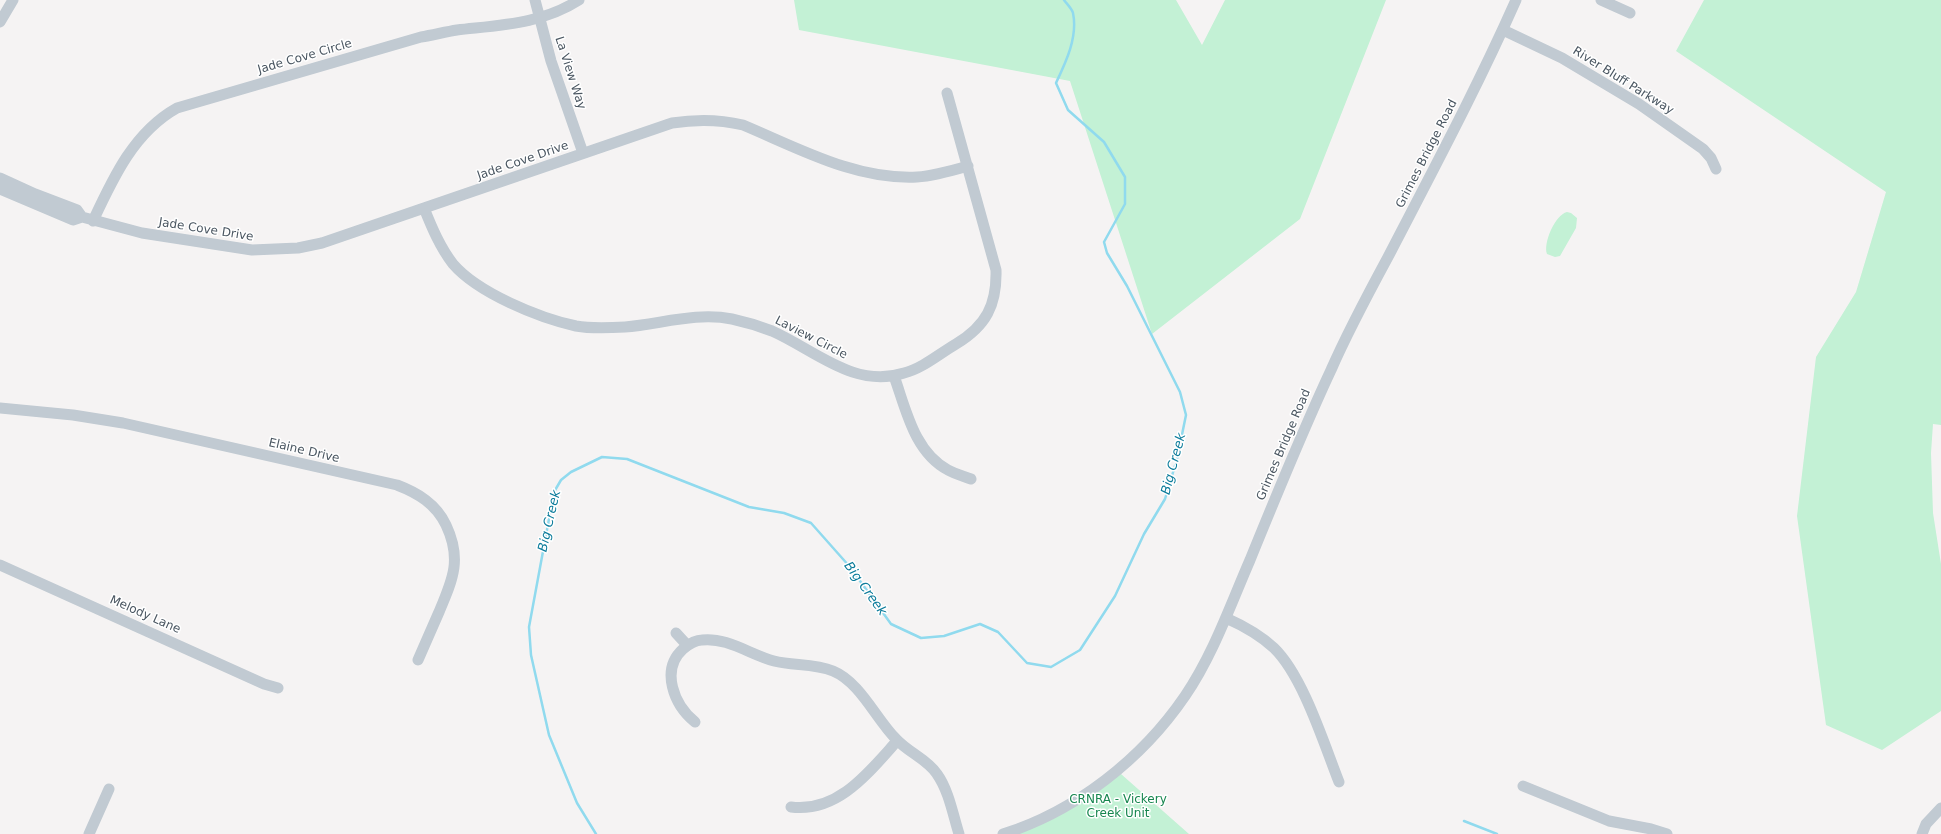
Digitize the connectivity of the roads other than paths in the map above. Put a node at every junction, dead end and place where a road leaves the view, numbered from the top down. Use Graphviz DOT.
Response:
graph roads {
  1 [pos="13,0"];
  2 [pos="535,0"];
  3 [pos="579,0"];
  4 [pos="1516,0"];
  5 [pos="1601,0"];
  6 [pos="1630,13"];
  7 [pos="540,19"];
  8 [pos="0,22"];
  9 [pos="1502,30"];
  10 [pos="947,93"];
  11 [pos="583,154"];
  12 [pos="968,166"];
  13 [pos="1716,170"];
  14 [pos="0,178"];
  15 [pos="7,189"];
  16 [pos="424,208"];
  17 [pos="93,221"];
  18 [pos="894,376"];
  19 [pos="0,408"];
  20 [pos="971,479"];
  21 [pos="0,565"];
  22 [pos="1226,618"];
  23 [pos="676,633"];
  24 [pos="687,645"];
  25 [pos="418,660"];
  26 [pos="278,688"];
  27 [pos="695,722"];
  28 [pos="897,741"];
  29 [pos="1339,782"];
  30 [pos="1523,786"];
  31 [pos="109,789"];
  32 [pos="791,807"];
  33 [pos="1941,808"];
  34 [pos="89,834"];
  35 [pos="958,834"];
  36 [pos="1003,834"];
  37 [pos="1667,834"];
  38 [pos="1922,834"];
  1 -- 8 [label="street"];
  2 -- 7 [label="street, La View Way"];
  3 -- 7 [label="street, Jade Cove Circle"];
  4 -- 9 [label="street, Grimes Bridge Road"];
  5 -- 6 [label="street"];
  7 -- 11 [label="street, La View Way"];
  7 -- 17 [label="street, Jade Cove Circle"];
  9 -- 13 [label="street, River Bluff Parkway"];
  9 -- 22 [label="street, Grimes Bridge Road"];
  10 -- 12 [label="street, Laview Circle"];
  11 -- 12 [label="street, Jade Cove Drive"];
  11 -- 16 [label="street, Jade Cove Drive"];
  12 -- 18 [label="street, Laview Circle"];
  14 -- 15 [label="street, Jade Cove Drive"];
  15 -- 17 [label="street, Jade Cove Drive"];
  16 -- 17 [label="street, Jade Cove Drive"];
  16 -- 18 [label="street, Laview Circle"];
  18 -- 20 [label="street"];
  19 -- 25 [label="street, Elaine Drive"];
  21 -- 26 [label="street, Melody Lane"];
  22 -- 29 [label="street"];
  22 -- 36 [label="street, Grimes Bridge Road"];
  23 -- 24 [label="street"];
  24 -- 27 [label="street"];
  24 -- 28 [label="street"];
  28 -- 32 [label="street"];
  28 -- 35 [label="street"];
  30 -- 37 [label="street"];
  31 -- 34 [label="street"];
  33 -- 38 [label="street"];
}
